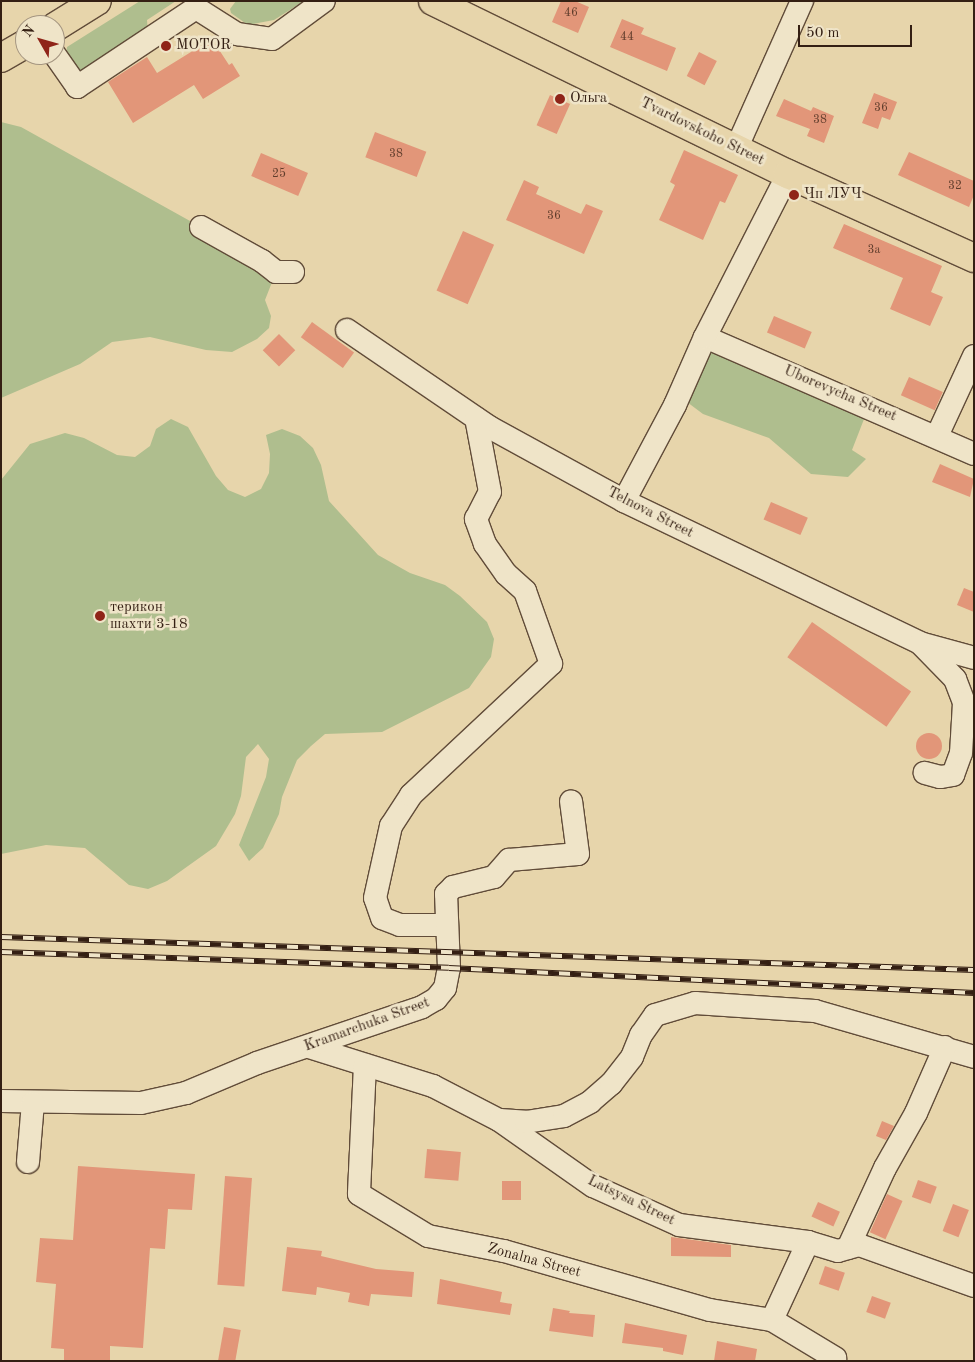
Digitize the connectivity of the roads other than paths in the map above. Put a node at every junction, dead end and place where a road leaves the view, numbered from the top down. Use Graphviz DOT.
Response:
graph roads {
  1 [pos="97,1"];
  2 [pos="324,1"];
  3 [pos="433,1"];
  4 [pos="802,1"];
  5 [pos="65,21"];
  6 [pos="15,50"];
  7 [pos="1,58"];
  8 [pos="62,65"];
  9 [pos="737,147"];
  10 [pos="788,174"];
  11 [pos="201,227"];
  12 [pos="974,258"];
  13 [pos="293,272"];
  14 [pos="346,330"];
  15 [pos="705,337"];
  16 [pos="974,356"];
  17 [pos="476,418"];
  18 [pos="937,436"];
  19 [pos="974,454"];
  20 [pos="624,501"];
  21 [pos="920,643"];
  22 [pos="974,658"];
  23 [pos="924,773"];
  24 [pos="571,801"];
  25 [pos="446,925"];
  26 [pos="309,1047"];
  27 [pos="945,1047"];
  28 [pos="974,1057"];
  29 [pos="365,1065"];
  30 [pos="1,1101"];
  31 [pos="33,1103"];
  32 [pos="499,1120"];
  33 [pos="28,1162"];
  34 [pos="808,1242"];
  35 [pos="848,1248"];
  36 [pos="974,1286"];
  37 [pos="772,1320"];
  38 [pos="835,1358"];
  1 -- 5 [label="main road"];
  2 -- 8 [label="street"];
  3 -- 9 [label="main road, Tvardovskoho Street"];
  4 -- 9 [label="street"];
  6 -- 7 [label="main road"];
  9 -- 10 [label="main road, Tvardovskoho Street"];
  10 -- 12 [label="main road, Tvardovskoho Street"];
  10 -- 15 [label="street"];
  11 -- 13 [label="street"];
  14 -- 17 [label="street, Telnova Street"];
  15 -- 18 [label="street, Uborevycha Street"];
  15 -- 20 [label="street"];
  16 -- 18 [label="street"];
  17 -- 20 [label="street, Telnova Street"];
  17 -- 25 [label="street"];
  18 -- 19 [label="street, Uborevycha Street"];
  20 -- 21 [label="street, Telnova Street"];
  21 -- 22 [label="street, Telnova Street"];
  21 -- 23 [label="street"];
  24 -- 25 [label="street, Kramarchuka Street"];
  25 -- 26 [label="street, Kramarchuka Street"];
  26 -- 29 [label="street, Latsysa Street"];
  26 -- 31 [label="street, Kramarchuka Street"];
  27 -- 28 [label="street"];
  27 -- 32 [label="street"];
  27 -- 35 [label="street"];
  29 -- 32 [label="street, Latsysa Street"];
  29 -- 37 [label="street, Zonalna Street"];
  30 -- 31 [label="street, Kramarchuka Street"];
  31 -- 33 [label="street"];
  32 -- 34 [label="street, Latsysa Street"];
  34 -- 35 [label="street, Latsysa Street"];
  34 -- 37 [label="street"];
  35 -- 36 [label="street, Latsysa Street"];
  37 -- 38 [label="street, Zonalna Street"];
}
